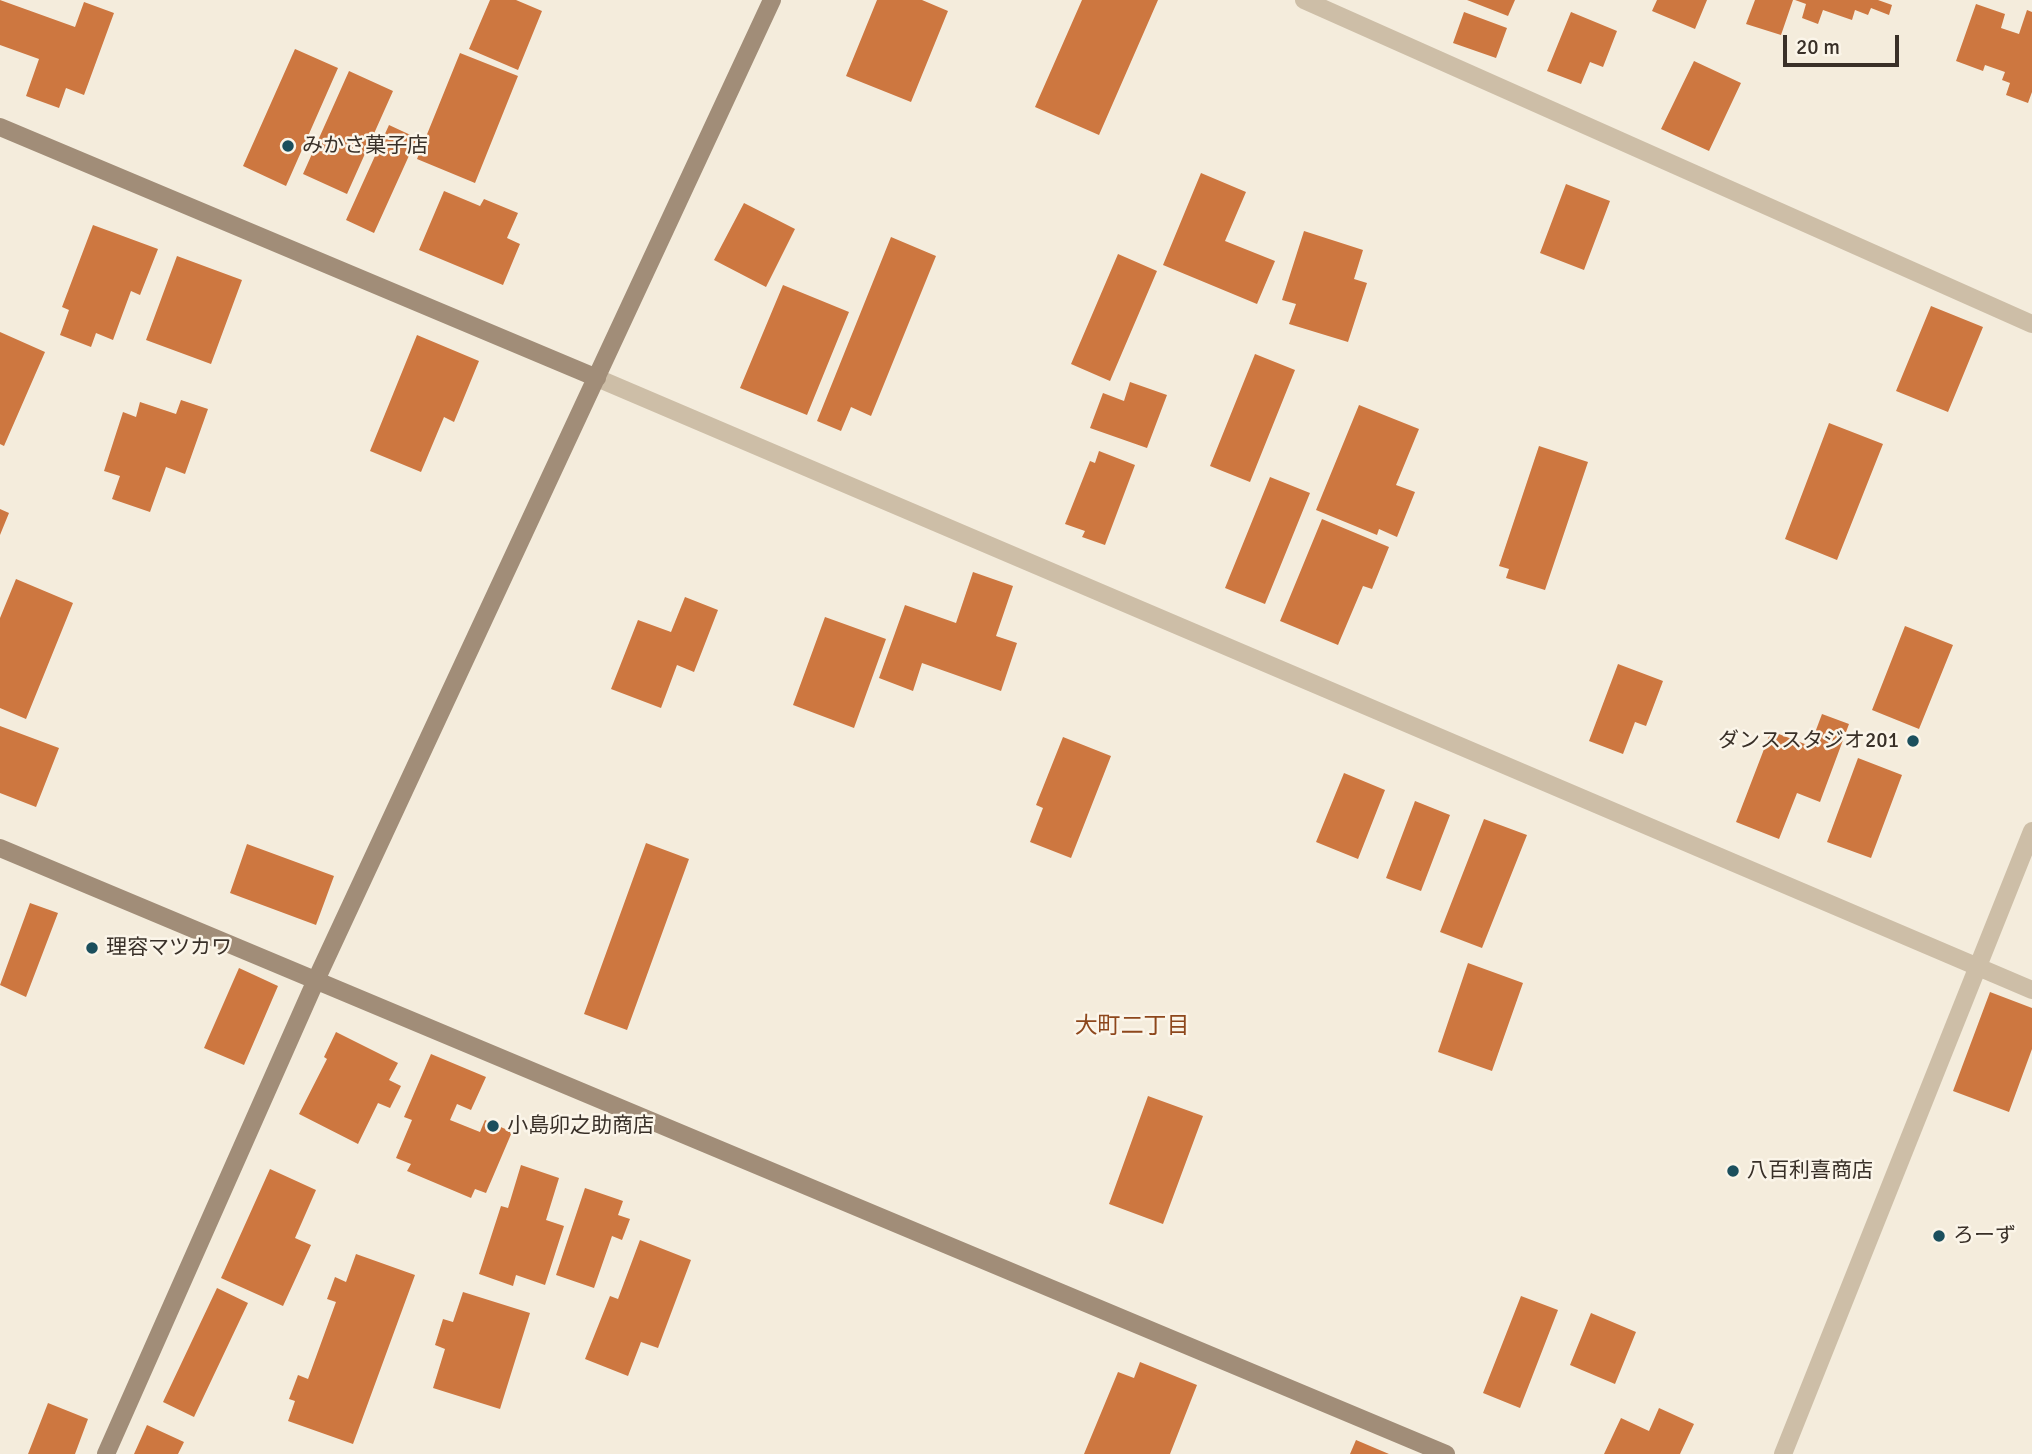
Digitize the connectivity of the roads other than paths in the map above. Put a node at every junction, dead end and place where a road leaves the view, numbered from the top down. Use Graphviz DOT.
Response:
graph roads {
  1 [pos="772,0"];
  2 [pos="1304,0"];
  3 [pos="0,127"];
  4 [pos="2032,324"];
  5 [pos="597,378"];
  6 [pos="2032,831"];
  7 [pos="0,848"];
  8 [pos="1976,967"];
  9 [pos="316,980"];
  10 [pos="2032,990"];
  11 [pos="106,1454"];
  12 [pos="1446,1454"];
  13 [pos="1783,1454"];
  1 -- 5 [label="street"];
  2 -- 4 [label="street"];
  3 -- 5 [label="street"];
  5 -- 8 [label="street"];
  5 -- 9 [label="street"];
  6 -- 8 [label="street"];
  7 -- 9 [label="street"];
  8 -- 10 [label="street"];
  8 -- 13 [label="street"];
  9 -- 11 [label="street"];
  9 -- 12 [label="street"];
}
